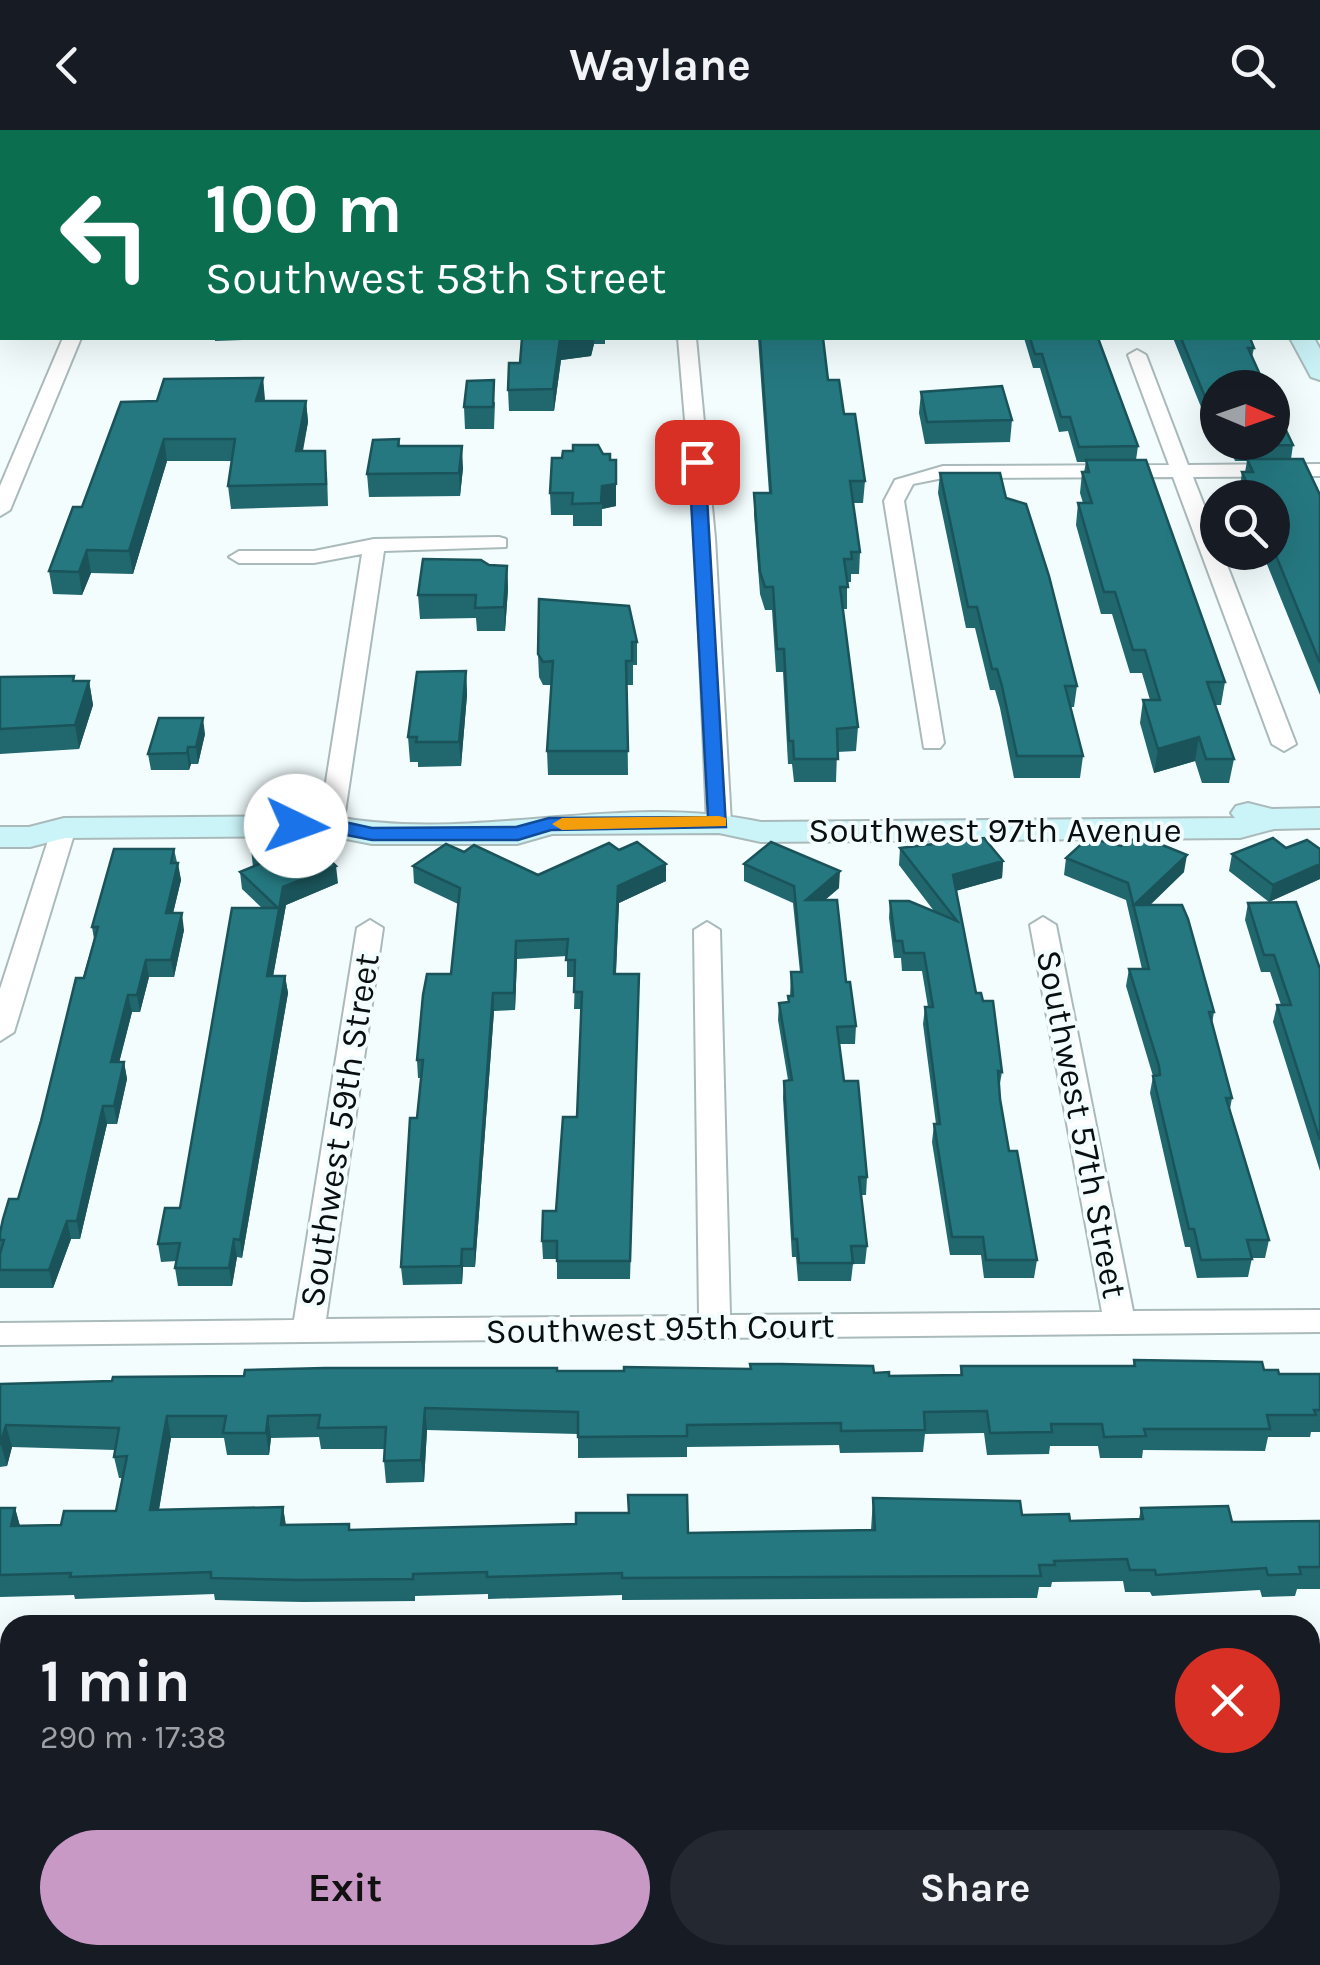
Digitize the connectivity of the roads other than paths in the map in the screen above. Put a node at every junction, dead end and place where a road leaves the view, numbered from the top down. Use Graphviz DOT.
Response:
graph roads {
  1 [pos="71,340"];
  2 [pos="687,340"];
  3 [pos="1303,340"];
  4 [pos="1138,354"];
  5 [pos="1320,372"];
  6 [pos="1320,470"];
  7 [pos="1181,471"];
  8 [pos="0,510"];
  9 [pos="499,543"];
  10 [pos="374,546"];
  11 [pos="239,558"];
  12 [pos="932,743"];
  13 [pos="1284,744"];
  14 [pos="0,818"];
  15 [pos="1320,818"];
  16 [pos="719,823"];
  17 [pos="331,826"];
  18 [pos="64,828"];
  19 [pos="0,837"];
  20 [pos="1043,925"];
  21 [pos="370,928"];
  22 [pos="707,930"];
  23 [pos="0,1032"];
  24 [pos="1320,1322"];
  25 [pos="1120,1324"];
  26 [pos="716,1327"];
  27 [pos="308,1332"];
  28 [pos="0,1334"];
  1 -- 8 [label="street"];
  2 -- 16 [label="street"];
  3 -- 5 [label="street"];
  4 -- 7 [label="street"];
  6 -- 7 [label="street"];
  7 -- 12 [label="street"];
  7 -- 13 [label="street"];
  9 -- 10 [label="street"];
  10 -- 11 [label="street"];
  10 -- 17 [label="street"];
  14 -- 18 [label="street, Southwest 97th Avenue"];
  15 -- 16 [label="street, Southwest 97th Avenue"];
  16 -- 17 [label="street, Southwest 97th Avenue"];
  17 -- 18 [label="street, Southwest 97th Avenue"];
  18 -- 19 [label="street, Southwest 97th Avenue"];
  18 -- 23 [label="street"];
  20 -- 25 [label="street, Southwest 57th Street"];
  21 -- 27 [label="street, Southwest 59th Street"];
  22 -- 26 [label="street"];
  24 -- 25 [label="street, Southwest 95th Court"];
  25 -- 26 [label="street, Southwest 95th Court"];
  26 -- 27 [label="street, Southwest 95th Court"];
  27 -- 28 [label="street, Southwest 95th Court"];
}
